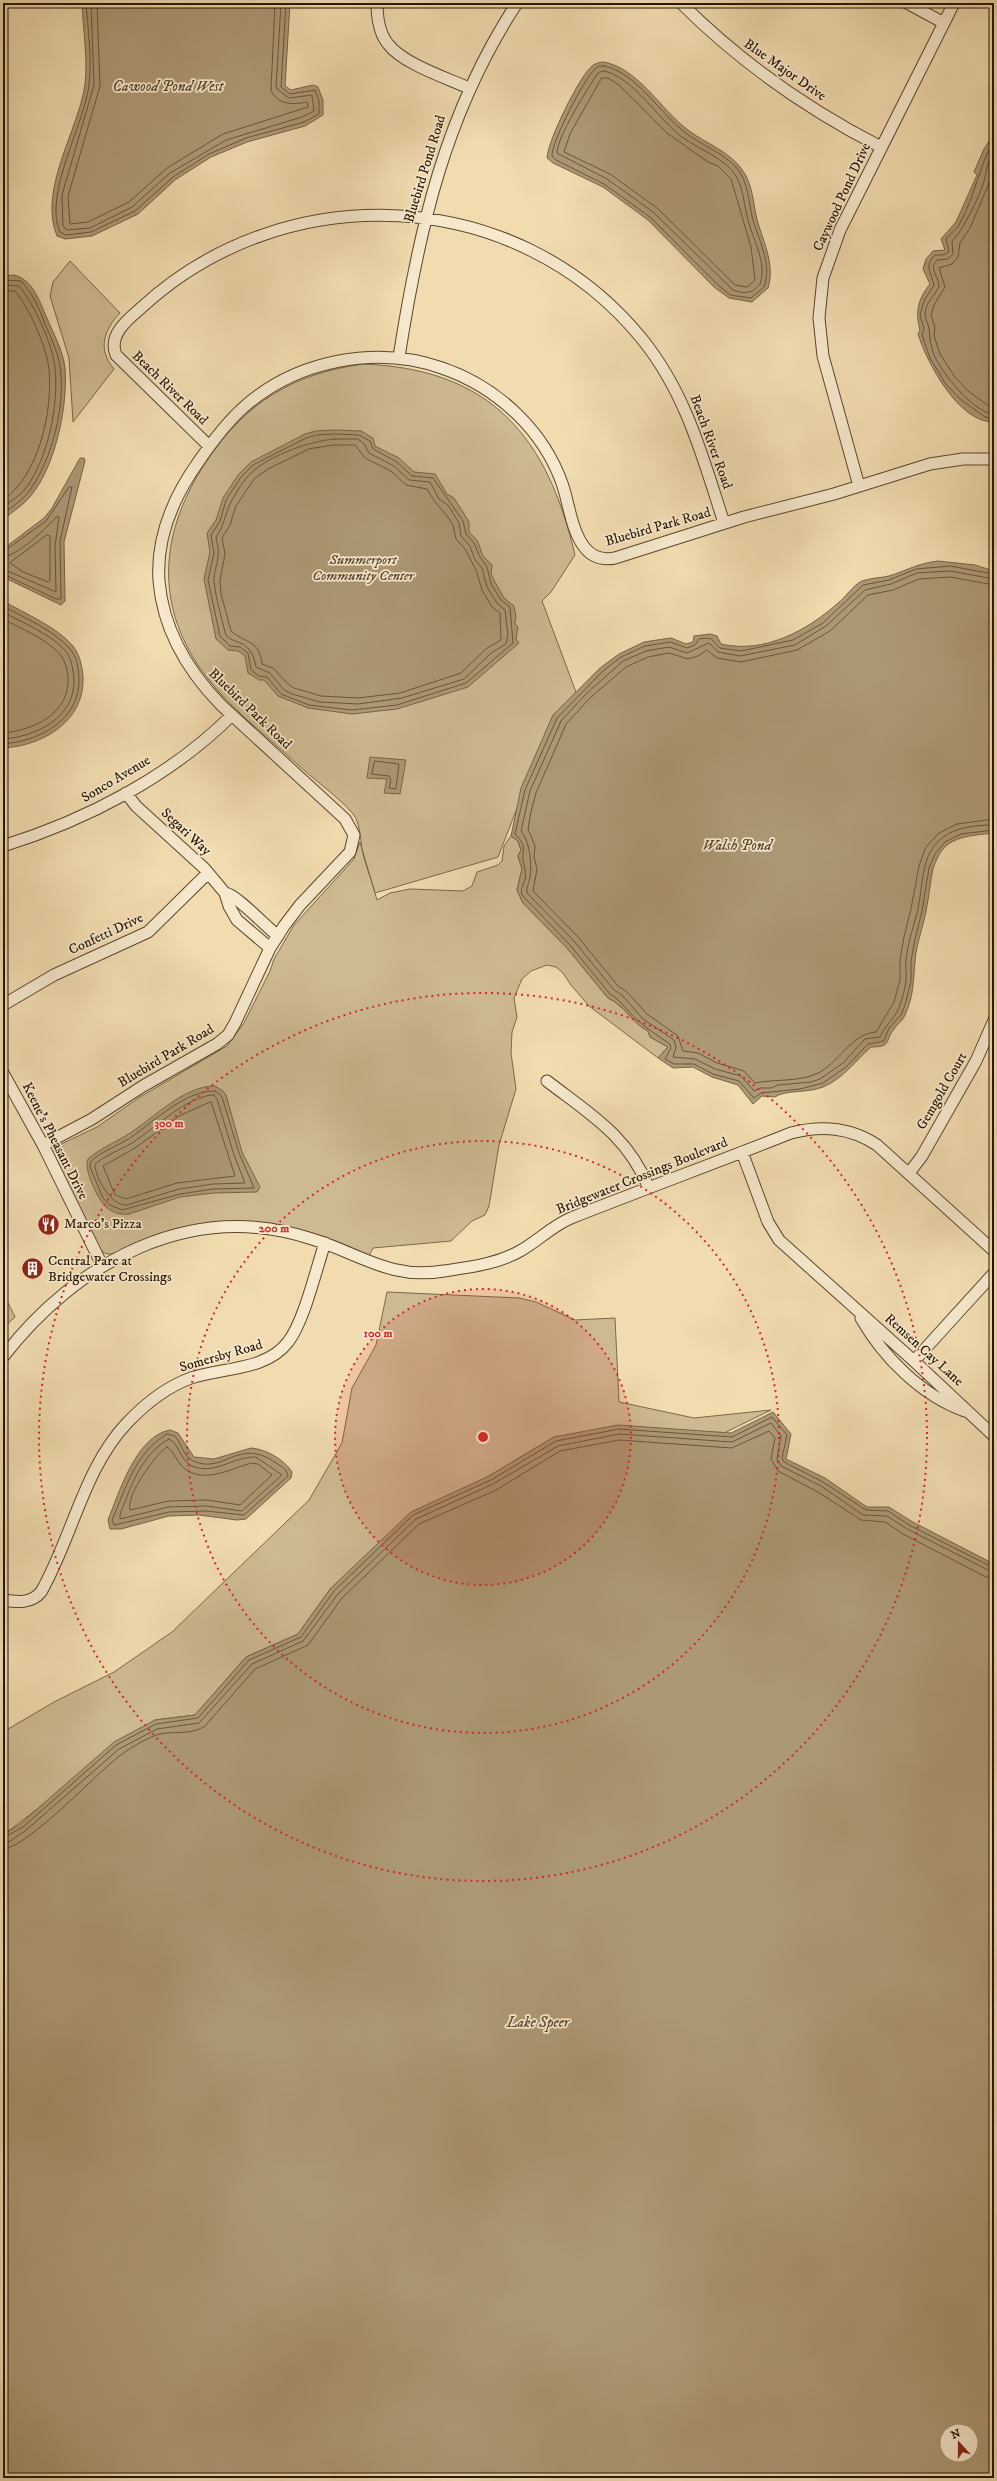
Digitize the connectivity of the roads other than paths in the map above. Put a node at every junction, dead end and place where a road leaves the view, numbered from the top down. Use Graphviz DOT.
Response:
graph roads {
  1 [pos="377,3"];
  2 [pos="517,3"];
  3 [pos="681,3"];
  4 [pos="907,3"];
  5 [pos="954,3"];
  6 [pos="944,23"];
  7 [pos="469,88"];
  8 [pos="881,147"];
  9 [pos="425,218"];
  10 [pos="399,357"];
  11 [pos="209,446"];
  12 [pos="994,459"];
  13 [pos="859,486"];
  14 [pos="724,523"];
  15 [pos="232,715"];
  16 [pos="126,793"];
  17 [pos="3,846"];
  18 [pos="208,873"];
  19 [pos="225,893"];
  20 [pos="278,936"];
  21 [pos="270,948"];
  22 [pos="3,1005"];
  23 [pos="994,1020"];
  24 [pos="3,1073"];
  25 [pos="547,1081"];
  26 [pos="43,1145"];
  27 [pos="742,1152"];
  28 [pos="908,1173"];
  29 [pos="649,1188"];
  30 [pos="325,1243"];
  31 [pos="994,1251"];
  32 [pos="102,1265"];
  33 [pos="994,1273"];
  34 [pos="858,1313"];
  35 [pos="3,1357"];
  36 [pos="914,1360"];
  37 [pos="968,1412"];
  38 [pos="994,1436"];
  39 [pos="3,1600"];
  1 -- 7 [label="street"];
  2 -- 7 [label="street, Bluebird Pond Road"];
  3 -- 8 [label="street, Blue Major Drive"];
  4 -- 6 [label="street"];
  5 -- 6 [label="street, Caywood Pond Drive"];
  6 -- 8 [label="street, Caywood Pond Drive"];
  7 -- 9 [label="street, Bluebird Pond Road"];
  8 -- 13 [label="street, Caywood Pond Drive"];
  9 -- 10 [label="street, Bluebird Pond Road"];
  9 -- 11 [label="street, Beach River Road"];
  9 -- 14 [label="street, Beach River Road"];
  10 -- 11 [label="street, Bluebird Park Road"];
  10 -- 14 [label="street, Bluebird Park Road"];
  11 -- 15 [label="street, Bluebird Park Road"];
  12 -- 13 [label="street, Bluebird Park Road"];
  13 -- 14 [label="street, Bluebird Park Road"];
  15 -- 16 [label="street, Sonco Avenue"];
  15 -- 20 [label="street, Bluebird Park Road"];
  16 -- 17 [label="street, Sonco Avenue"];
  16 -- 18 [label="street, Segari Way"];
  18 -- 19 [label="street, Segari Way"];
  18 -- 22 [label="street, Confetti Drive"];
  19 -- 20 [label="street, Segari Way"];
  19 -- 21 [label="street, Segari Way"];
  20 -- 21 [label="street, Bluebird Park Road"];
  21 -- 26 [label="street, Bluebird Park Road"];
  23 -- 28 [label="street, Gemgold Court"];
  24 -- 26 [label="street, Keene's Pheasant Drive"];
  25 -- 29 [label="street"];
  26 -- 32 [label="street, Keene's Pheasant Drive"];
  27 -- 28 [label="street, Bridgewater Crossings Boulevard"];
  27 -- 29 [label="street, Bridgewater Crossings Boulevard"];
  27 -- 34 [label="street, Remsen Cay Lane"];
  28 -- 31 [label="street, Bridgewater Crossings Boulevard"];
  29 -- 30 [label="street, Bridgewater Crossings Boulevard"];
  30 -- 32 [label="street, Bridgewater Crossings Boulevard"];
  30 -- 39 [label="street, Somersby Road"];
  32 -- 35 [label="street, Bridgewater Crossings Boulevard"];
  33 -- 36 [label="street"];
  34 -- 36 [label="street, Remsen Cay Lane"];
  34 -- 37 [label="street, Remsen Cay Lane"];
  36 -- 37 [label="street, Remsen Cay Lane"];
  37 -- 38 [label="street, Remsen Cay Lane"];
}
